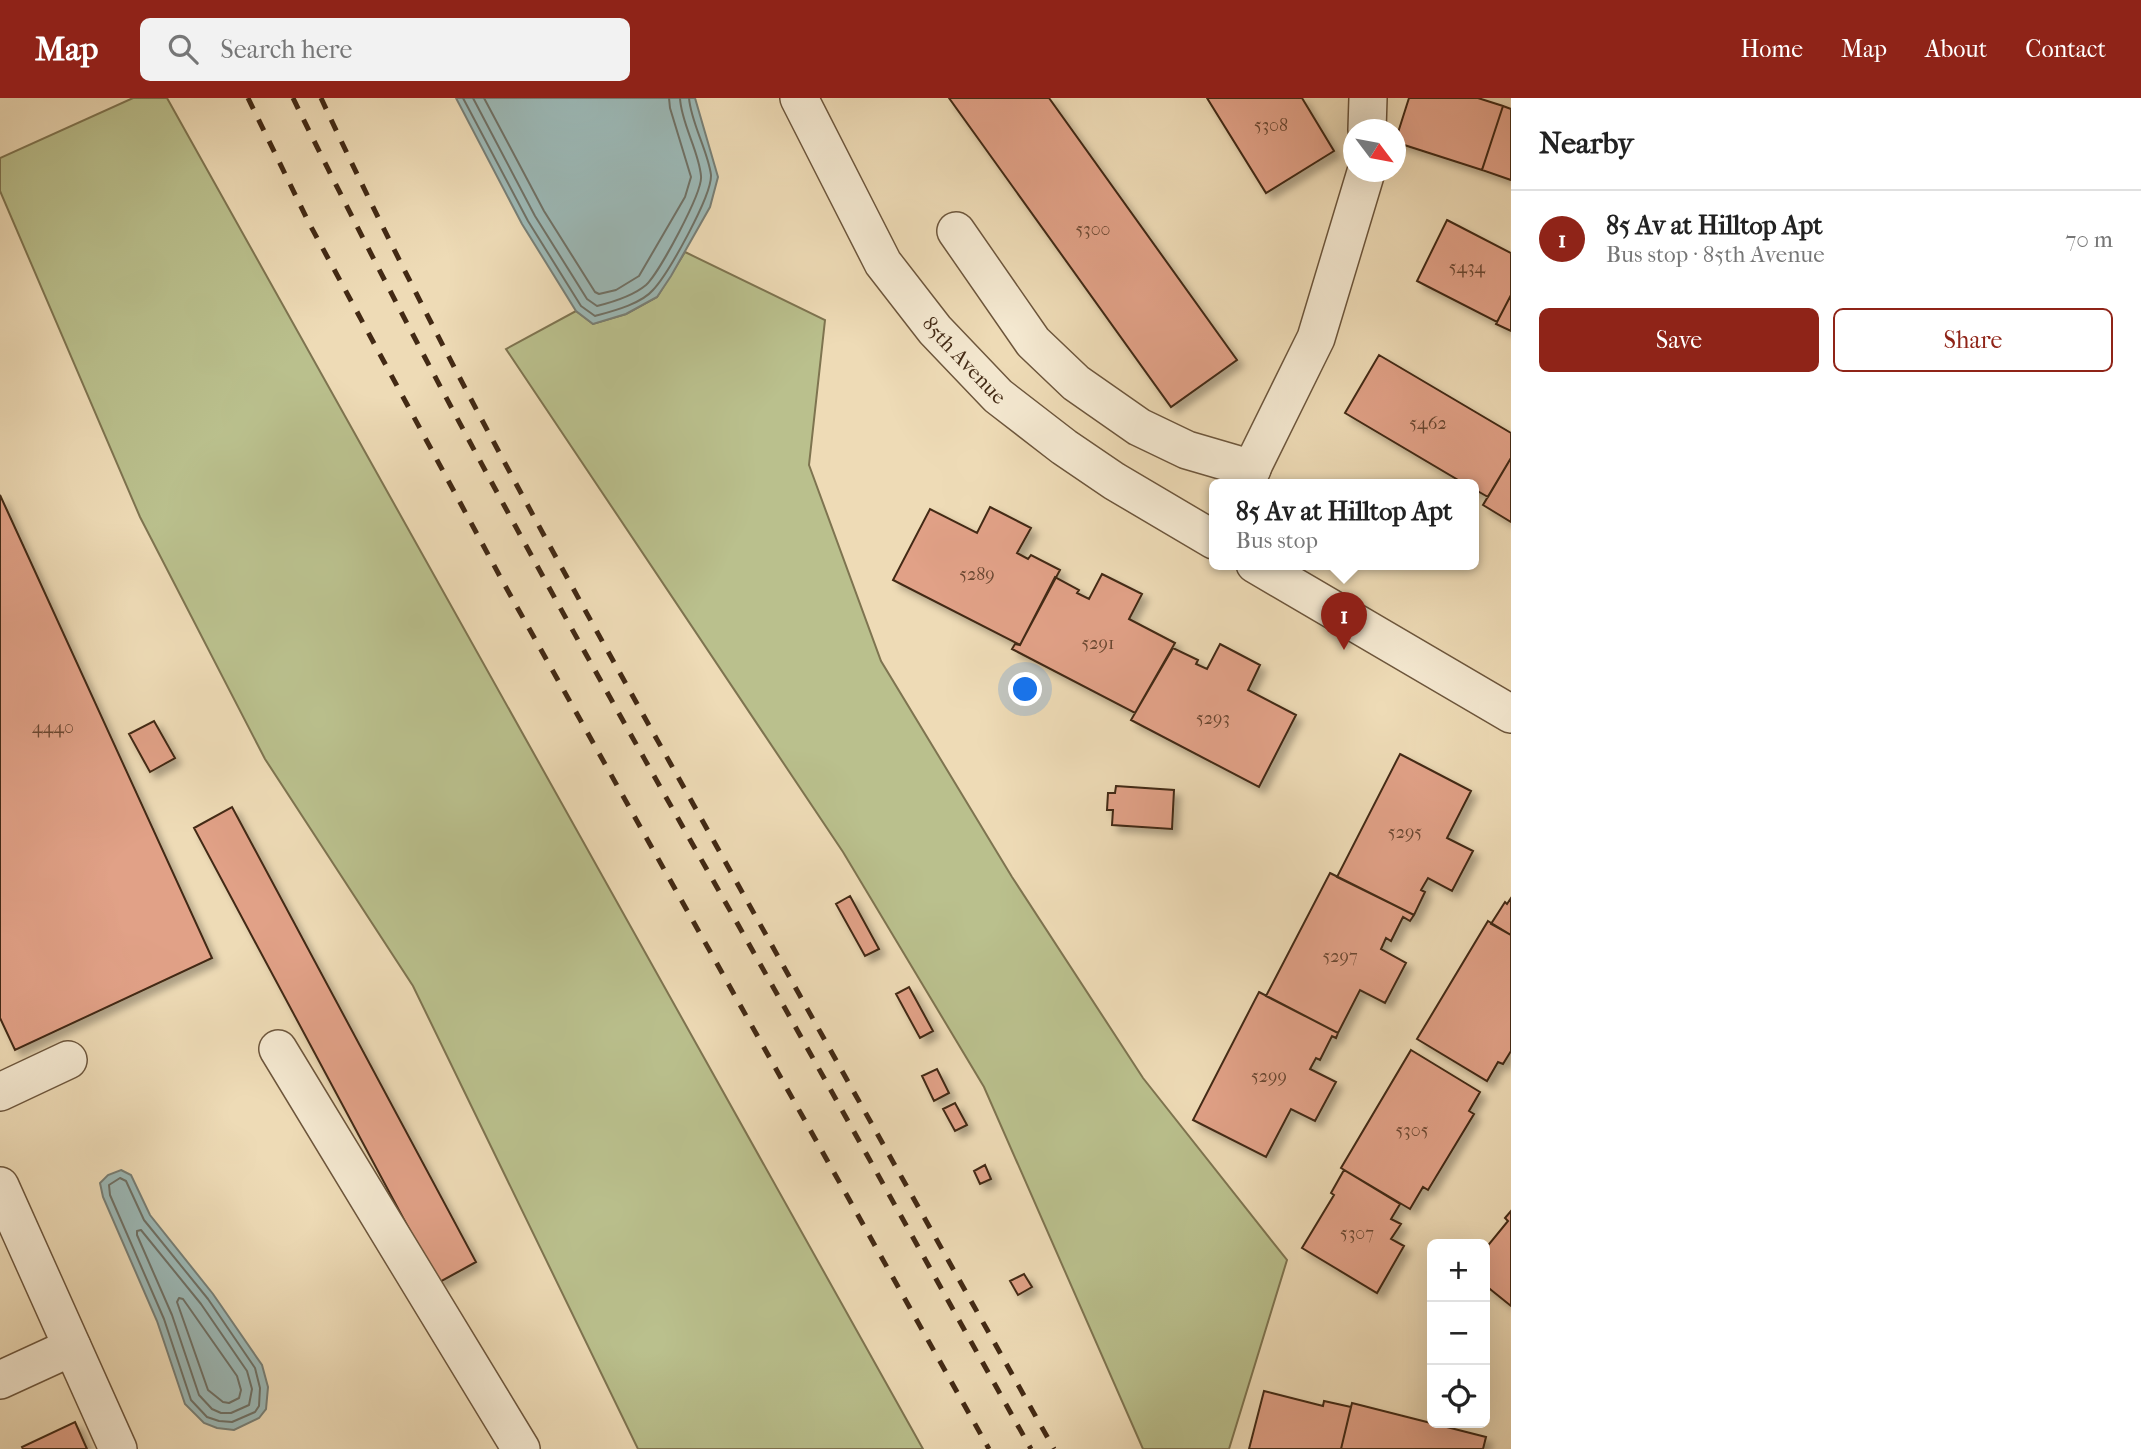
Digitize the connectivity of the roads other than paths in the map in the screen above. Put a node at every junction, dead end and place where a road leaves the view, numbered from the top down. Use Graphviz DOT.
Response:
graph roads {
  1 [pos="799,98"];
  2 [pos="1368,98"];
  3 [pos="1367,119"];
  4 [pos="1363,182"];
  5 [pos="956,231"];
  6 [pos="1248,476"];
  7 [pos="1209,537"];
  8 [pos="1265,570"];
  9 [pos="1511,714"];
  10 [pos="278,1049"];
  11 [pos="68,1060"];
  12 [pos="0,1092"];
  13 [pos="0,1186"];
  14 [pos="72,1347"];
  15 [pos="0,1380"];
  16 [pos="118,1449"];
  17 [pos="522,1449"];
  1 -- 7 [label="street, 85th Avenue"];
  2 -- 3 [label="street"];
  4 -- 6 [label="street"];
  5 -- 6 [label="street"];
  8 -- 9 [label="street"];
  10 -- 17 [label="street"];
  11 -- 12 [label="street"];
  13 -- 14 [label="street"];
  14 -- 15 [label="street"];
  14 -- 16 [label="street"];
}
